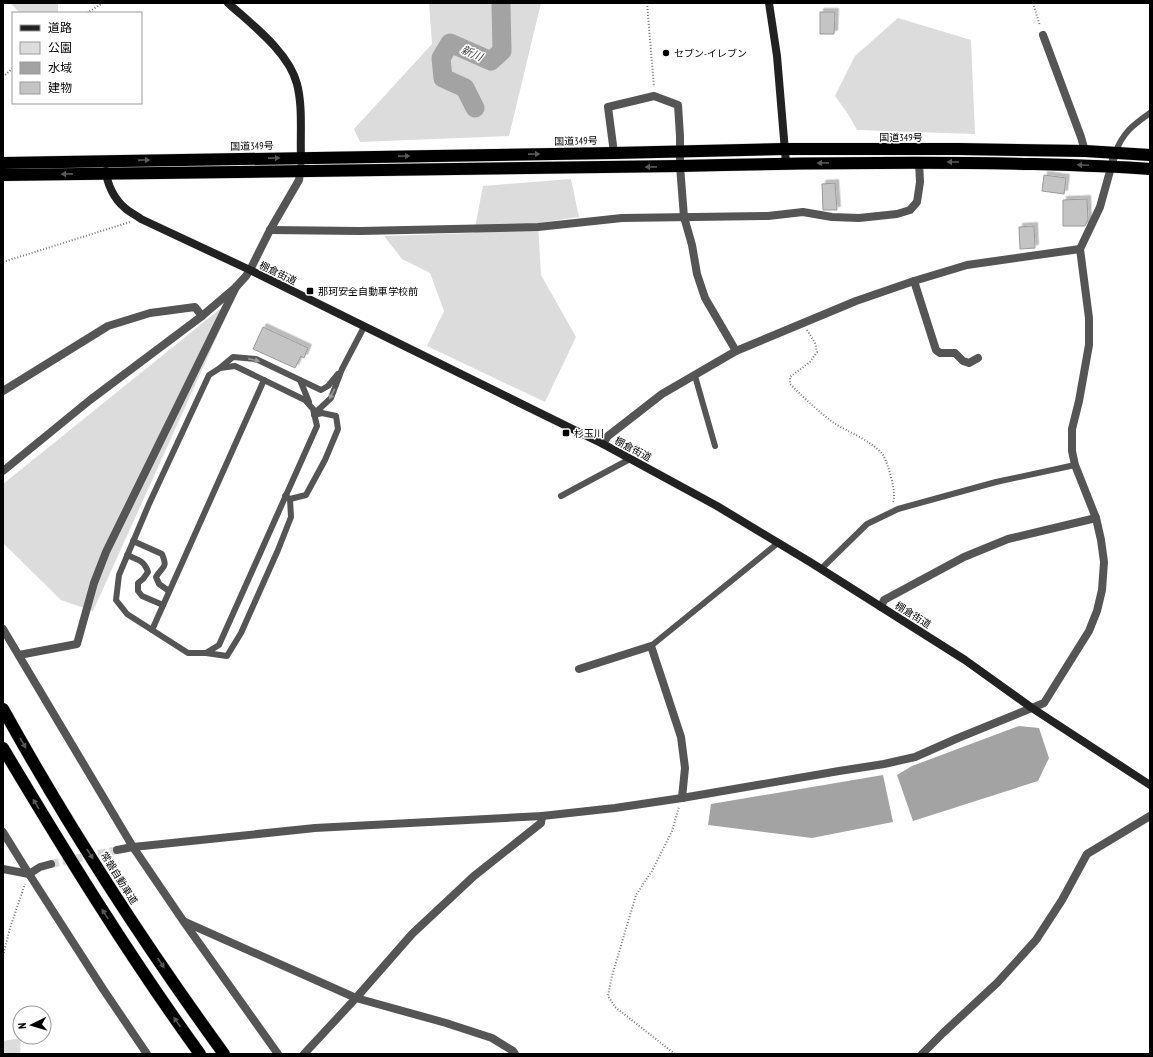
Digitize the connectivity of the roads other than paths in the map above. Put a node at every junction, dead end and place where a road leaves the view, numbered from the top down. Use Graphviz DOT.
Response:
graph roads {
  1 [pos="228,3"];
  2 [pos="769,3"];
  3 [pos="1043,35"];
  4 [pos="1150,113"];
  5 [pos="785,148"];
  6 [pos="680,150"];
  7 [pos="1085,152"];
  8 [pos="614,153"];
  9 [pos="1115,153"];
  10 [pos="1150,155"];
  11 [pos="301,158"];
  12 [pos="105,161"];
  13 [pos="3,162"];
  14 [pos="919,162"];
  15 [pos="786,163"];
  16 [pos="680,166"];
  17 [pos="1112,166"];
  18 [pos="1150,169"];
  19 [pos="301,171"];
  20 [pos="106,173"];
  21 [pos="3,175"];
  22 [pos="684,217"];
  23 [pos="270,230"];
  24 [pos="1080,249"];
  25 [pos="250,270"];
  26 [pos="914,281"];
  27 [pos="236,287"];
  28 [pos="202,316"];
  29 [pos="364,327"];
  30 [pos="736,351"];
  31 [pos="978,358"];
  32 [pos="220,368"];
  33 [pos="342,369"];
  34 [pos="694,376"];
  35 [pos="264,380"];
  36 [pos="300,380"];
  37 [pos="3,391"];
  38 [pos="310,405"];
  39 [pos="314,414"];
  40 [pos="603,444"];
  41 [pos="715,446"];
  42 [pos="630,459"];
  43 [pos="1075,465"];
  44 [pos="3,471"];
  45 [pos="561,496"];
  46 [pos="287,498"];
  47 [pos="1096,518"];
  48 [pos="134,541"];
  49 [pos="778,543"];
  50 [pos="127,556"];
  51 [pos="821,569"];
  52 [pos="169,591"];
  53 [pos="163,605"];
  54 [pos="881,607"];
  55 [pos="3,629"];
  56 [pos="152,630"];
  57 [pos="651,646"];
  58 [pos="206,652"];
  59 [pos="19,655"];
  60 [pos="579,669"];
  61 [pos="1032,708"];
  62 [pos="3,709"];
  63 [pos="3,748"];
  64 [pos="1150,785"];
  65 [pos="682,798"];
  66 [pos="542,816"];
  67 [pos="1150,816"];
  68 [pos="3,832"];
  69 [pos="133,847"];
  70 [pos="117,850"];
  71 [pos="51,864"];
  72 [pos="3,869"];
  73 [pos="28,874"];
  74 [pos="184,922"];
  75 [pos="356,998"];
  76 [pos="147,1054"];
  77 [pos="200,1054"];
  78 [pos="224,1054"];
  79 [pos="278,1054"];
  80 [pos="304,1054"];
  81 [pos="515,1054"];
  82 [pos="922,1054"];
  1 -- 11 [label="street"];
  2 -- 5 [label="street"];
  3 -- 7 [label="street"];
  4 -- 9 [label="lane"];
  5 -- 6 [label="highway, 国道349号"];
  5 -- 7 [label="highway, 国道349号"];
  5 -- 15 [label="street"];
  6 -- 8 [label="highway, 国道349号"];
  6 -- 8 [label="street"];
  6 -- 16 [label="street"];
  7 -- 9 [label="highway, 国道349号"];
  11 -- 8 [label="highway, 国道349号, one-way"];
  9 -- 10 [label="highway, 国道349号"];
  9 -- 17 [label="street"];
  12 -- 11 [label="highway, 国道349号, one-way"];
  11 -- 19 [label="street"];
  12 -- 13 [label="highway, 国道349号"];
  12 -- 20 [label="street, 棚倉街道"];
  14 -- 15 [label="highway, one-way"];
  17 -- 14 [label="highway, one-way"];
  14 -- 22 [label="street"];
  15 -- 16 [label="highway"];
  16 -- 19 [label="highway, one-way"];
  16 -- 22 [label="street"];
  17 -- 18 [label="highway"];
  17 -- 24 [label="street"];
  19 -- 20 [label="highway"];
  19 -- 23 [label="street"];
  20 -- 21 [label="highway, one-way"];
  20 -- 25 [label="street, 棚倉街道"];
  22 -- 23 [label="street"];
  22 -- 30 [label="street"];
  23 -- 25 [label="street"];
  24 -- 26 [label="street"];
  24 -- 43 [label="street"];
  25 -- 27 [label="street"];
  25 -- 29 [label="street, 棚倉街道"];
  26 -- 30 [label="street"];
  26 -- 31 [label="street"];
  27 -- 28 [label="street"];
  27 -- 59 [label="street"];
  28 -- 37 [label="street"];
  28 -- 44 [label="street"];
  29 -- 33 [label="lane"];
  29 -- 40 [label="street, 棚倉街道"];
  30 -- 34 [label="street"];
  32 -- 35 [label="lane"];
  32 -- 36 [label="lane, one-way"];
  32 -- 48 [label="lane"];
  33 -- 36 [label="lane"];
  33 -- 39 [label="lane, one-way"];
  34 -- 40 [label="street"];
  34 -- 41 [label="lane"];
  35 -- 38 [label="lane"];
  35 -- 52 [label="lane"];
  36 -- 38 [label="lane"];
  38 -- 39 [label="lane"];
  39 -- 46 [label="lane"];
  39 -- 46 [label="lane"];
  40 -- 42 [label="street, 棚倉街道"];
  42 -- 45 [label="lane"];
  42 -- 49 [label="street, 棚倉街道"];
  43 -- 47 [label="street"];
  43 -- 51 [label="lane"];
  46 -- 58 [label="lane"];
  46 -- 58 [label="lane"];
  47 -- 54 [label="street"];
  47 -- 61 [label="street"];
  48 -- 50 [label="lane"];
  48 -- 52 [label="lane"];
  49 -- 51 [label="street, 棚倉街道"];
  49 -- 57 [label="lane"];
  50 -- 53 [label="lane"];
  50 -- 56 [label="lane"];
  51 -- 54 [label="street, 棚倉街道"];
  52 -- 53 [label="lane"];
  53 -- 56 [label="lane"];
  54 -- 61 [label="street, 棚倉街道"];
  55 -- 59 [label="street"];
  56 -- 58 [label="lane"];
  57 -- 60 [label="street"];
  57 -- 65 [label="street"];
  59 -- 69 [label="street"];
  61 -- 64 [label="street, 棚倉街道"];
  61 -- 65 [label="street"];
  62 -- 78 [label="highway, 常磐自動車道, one-way"];
  77 -- 63 [label="highway, one-way"];
  65 -- 66 [label="street"];
  66 -- 69 [label="street"];
  66 -- 75 [label="street"];
  67 -- 82 [label="street"];
  68 -- 73 [label="street"];
  69 -- 70 [label="street"];
  69 -- 74 [label="street"];
  71 -- 73 [label="street"];
  72 -- 73 [label="street"];
  73 -- 76 [label="street"];
  74 -- 75 [label="street"];
  74 -- 79 [label="street"];
  75 -- 80 [label="street"];
  75 -- 81 [label="street"];
}
